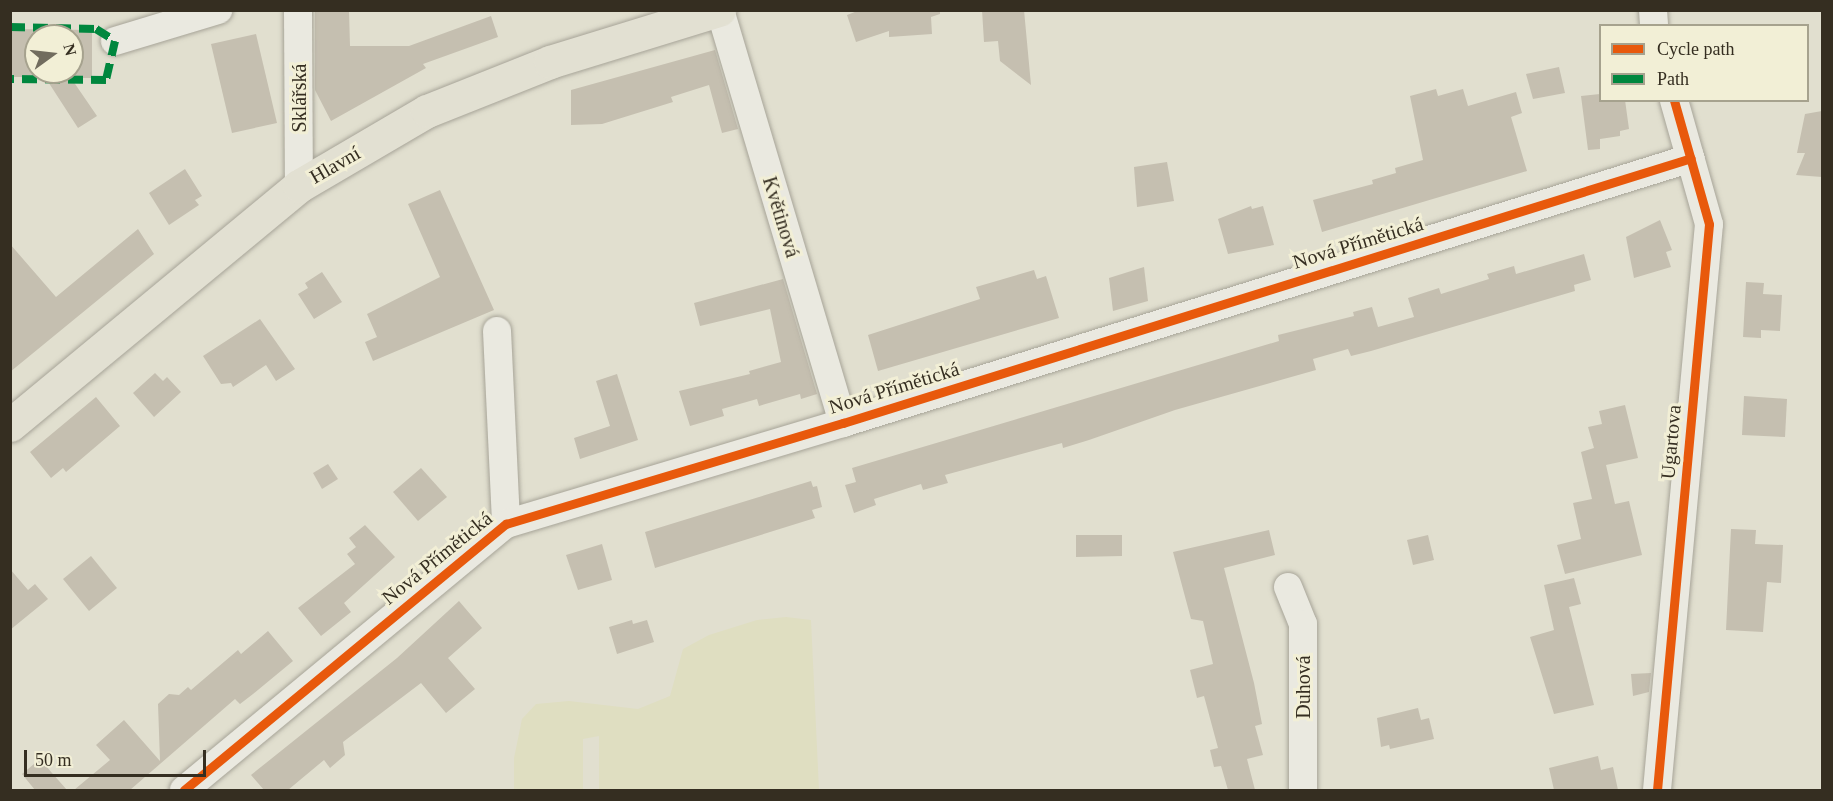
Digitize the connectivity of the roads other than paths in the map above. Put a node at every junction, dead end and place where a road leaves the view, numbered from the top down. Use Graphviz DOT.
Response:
graph roads {
  1 [pos="218,10"];
  2 [pos="298,10"];
  3 [pos="719,10"];
  4 [pos="115,41"];
  5 [pos="1675,102"];
  6 [pos="1691,158"];
  7 [pos="299,186"];
  8 [pos="497,331"];
  9 [pos="843,423"];
  10 [pos="10,425"];
  11 [pos="506,524"];
  12 [pos="1287,587"];
  13 [pos="184,790"];
  14 [pos="1303,790"];
  15 [pos="1657,790"];
  1 -- 4 [label="street"];
  2 -- 7 [label="street, Sklářská"];
  3 -- 7 [label="main road, Hlavní"];
  3 -- 9 [label="street, Květinová"];
  5 -- 6 [label="street, Ugartova"];
  6 -- 9 [label="street, Nová Přímětická"];
  6 -- 15 [label="street, Ugartova"];
  7 -- 10 [label="main road, Hlavní"];
  8 -- 11 [label="street"];
  9 -- 11 [label="street, Nová Přímětická"];
  11 -- 13 [label="street, Nová Přímětická"];
  12 -- 14 [label="street, Duhová"];
}
